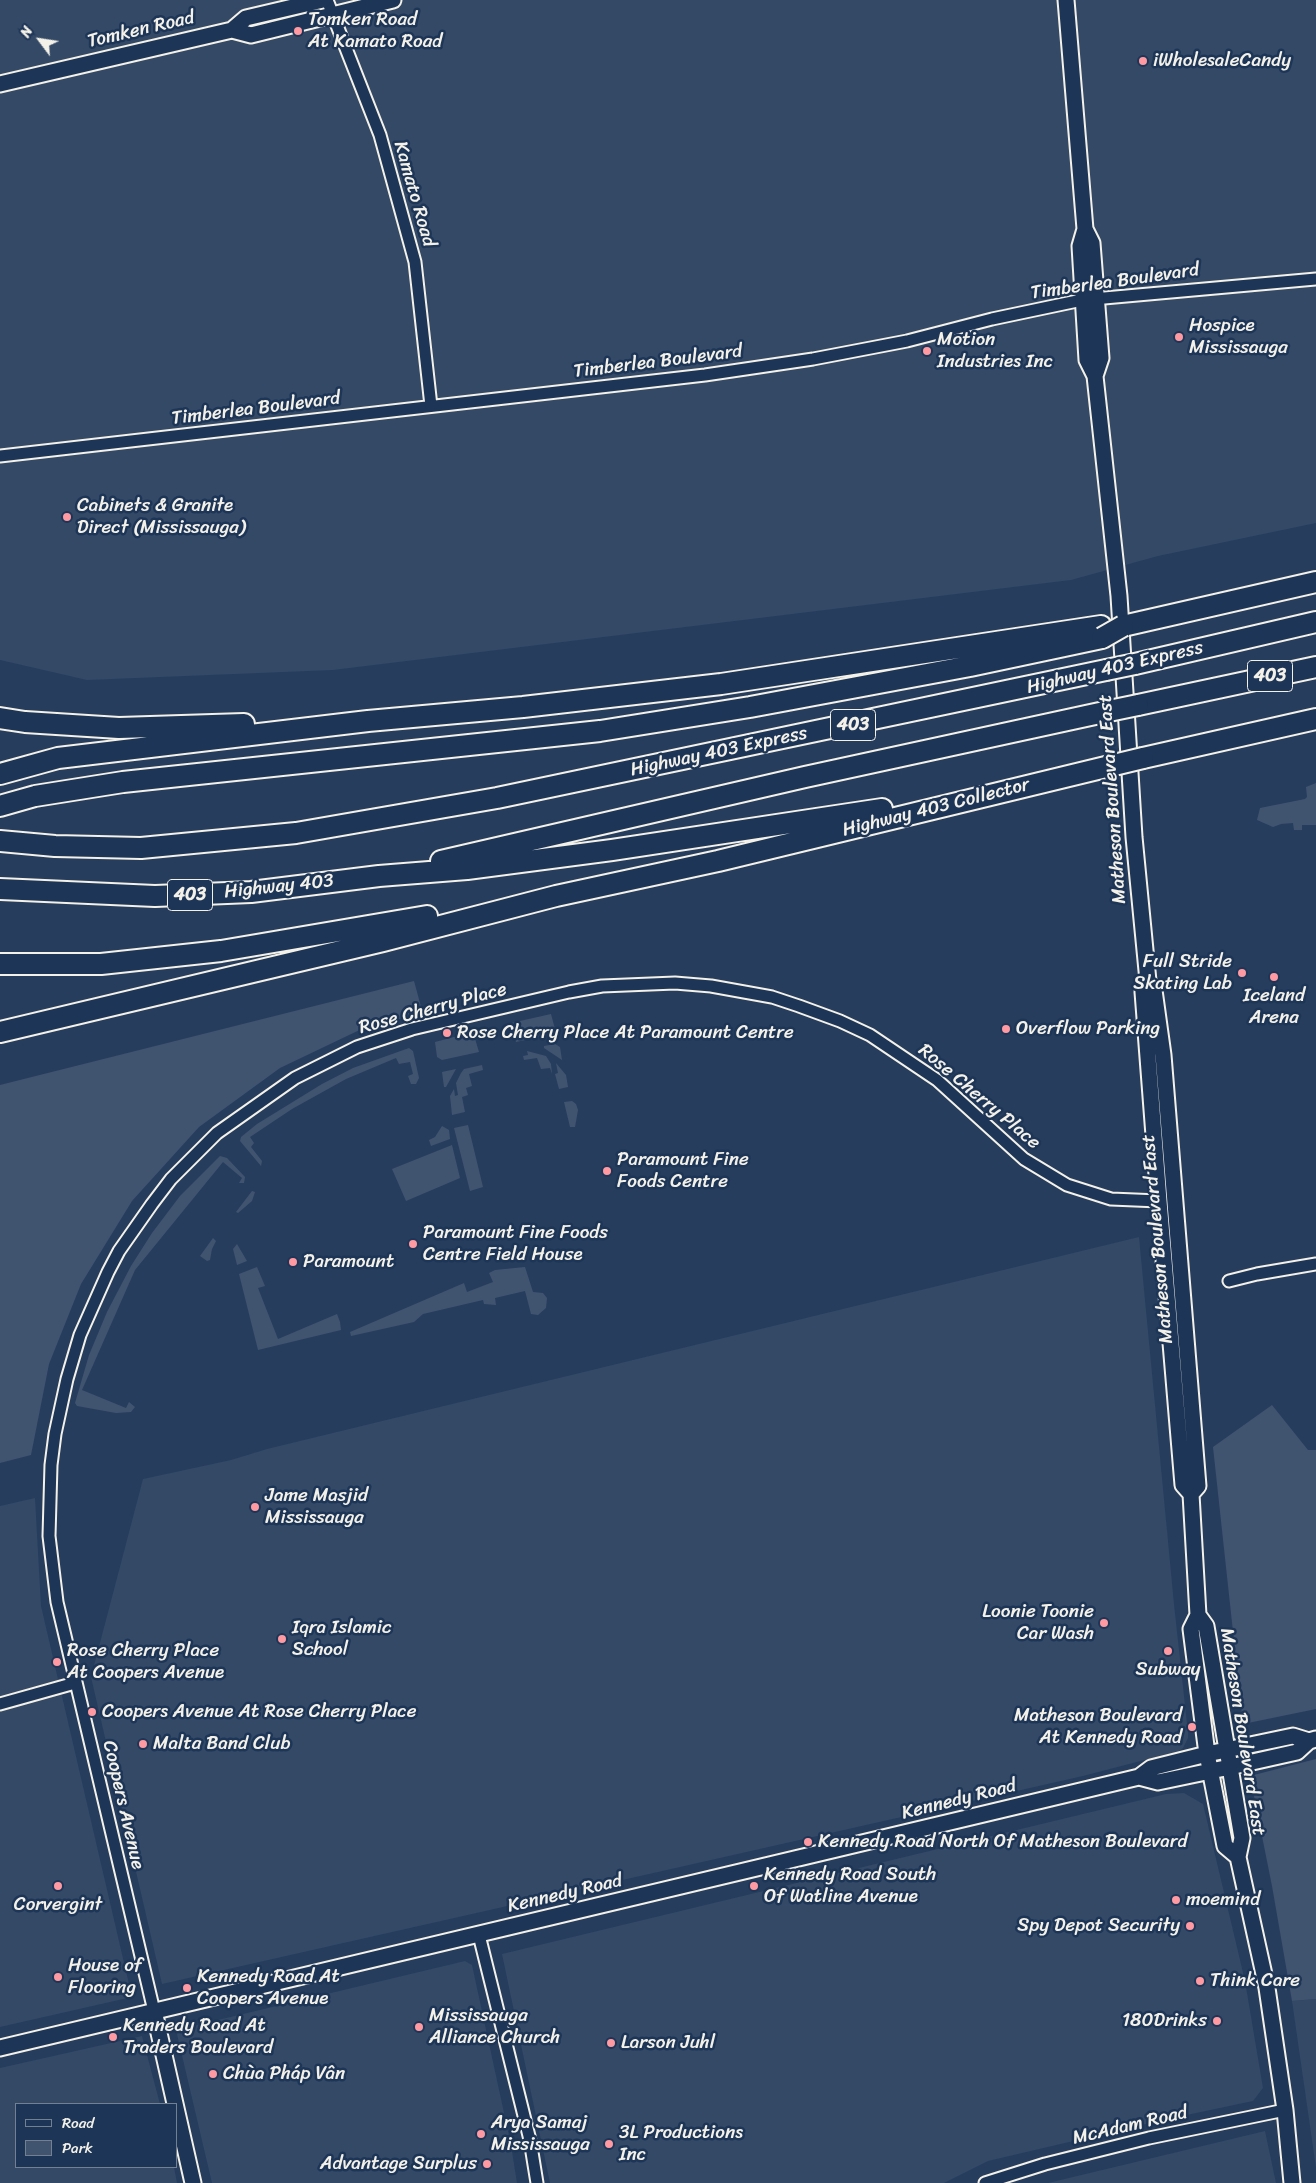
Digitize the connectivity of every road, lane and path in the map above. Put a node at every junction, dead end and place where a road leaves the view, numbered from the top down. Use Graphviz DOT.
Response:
graph roads {
  1 [pos="323,0"];
  2 [pos="326,0"];
  3 [pos="393,0"];
  4 [pos="1066,0"];
  5 [pos="333,15"];
  6 [pos="232,30"];
  7 [pos="0,84"];
  8 [pos="1316,279"];
  9 [pos="1089,300"];
  10 [pos="430,406"];
  11 [pos="0,456"];
  12 [pos="1316,582"];
  13 [pos="1316,622"];
  14 [pos="1102,632"];
  15 [pos="1316,667"];
  16 [pos="0,718"];
  17 [pos="1316,719"];
  18 [pos="368,721"];
  19 [pos="0,774"];
  20 [pos="0,806"];
  21 [pos="903,815"];
  22 [pos="0,841"];
  23 [pos="378,876"];
  24 [pos="0,890"];
  25 [pos="556,896"];
  26 [pos="0,964"];
  27 [pos="1148,981"];
  28 [pos="0,1034"];
  29 [pos="1159,1201"];
  30 [pos="1316,1264"];
  31 [pos="1229,1282"];
  32 [pos="1191,1494"];
  33 [pos="1198,1615"];
  34 [pos="75,1683"];
  35 [pos="0,1704"];
  36 [pos="1312,1740"];
  37 [pos="1227,1750"];
  38 [pos="1207,1754"];
  39 [pos="1230,1767"];
  40 [pos="1211,1771"];
  41 [pos="1139,1777"];
  42 [pos="1238,1857"];
  43 [pos="479,1935"];
  44 [pos="154,2011"];
  45 [pos="0,2048"];
  46 [pos="175,2103"];
  47 [pos="1285,2110"];
  48 [pos="178,2117"];
  49 [pos="193,2183"];
  50 [pos="537,2183"];
  51 [pos="985,2183"];
  52 [pos="1292,2183"];
  1 -- 6 [label="street, Tomken Road"];
  2 -- 5 [label="street, Kamato Road"];
  3 -- 5 [label="street, Tomken Road"];
  4 -- 9 [label="street, Matheson Boulevard East"];
  5 -- 6 [label="street, Tomken Road"];
  5 -- 10 [label="street, Kamato Road"];
  6 -- 7 [label="street, Tomken Road"];
  8 -- 9 [label="street, Timberlea Boulevard"];
  9 -- 10 [label="street, Timberlea Boulevard"];
  9 -- 27 [label="street, Matheson Boulevard East"];
  10 -- 11 [label="street, Timberlea Boulevard"];
  12 -- 14 [label="highway, bridge"];
  13 -- 22 [label="highway, Highway 403 Express / 403, bridge"];
  14 -- 18 [label="highway"];
  14 -- 20 [label="highway"];
  15 -- 23 [label="highway, 403, bridge"];
  16 -- 18 [label="highway"];
  17 -- 21 [label="highway, Highway 403 Collector, bridge"];
  18 -- 19 [label="highway"];
  21 -- 23 [label="highway"];
  21 -- 25 [label="highway, Highway 403 Collector"];
  23 -- 24 [label="highway, Highway 403 / 403"];
  25 -- 26 [label="highway"];
  25 -- 28 [label="highway"];
  27 -- 29 [label="street, Matheson Boulevard East"];
  27 -- 32 [label="street, Matheson Boulevard East"];
  29 -- 32 [label="street, Matheson Boulevard East"];
  29 -- 34 [label="street, Rose Cherry Place"];
  30 -- 31 [label="street"];
  32 -- 33 [label="street, Matheson Boulevard East"];
  33 -- 37 [label="street, Matheson Boulevard East"];
  33 -- 38 [label="street, Matheson Boulevard East"];
  34 -- 35 [label="street"];
  34 -- 44 [label="street, Coopers Avenue"];
  36 -- 37 [label="street, Kennedy Road"];
  36 -- 39 [label="street, Kennedy Road"];
  37 -- 38 [label="street, Kennedy Road"];
  37 -- 39 [label="street, Matheson Boulevard East"];
  38 -- 40 [label="street, Matheson Boulevard East"];
  38 -- 41 [label="street, Kennedy Road"];
  39 -- 40 [label="street, Kennedy Road"];
  39 -- 42 [label="street, Matheson Boulevard East"];
  40 -- 41 [label="street, Kennedy Road"];
  40 -- 42 [label="street, Matheson Boulevard East"];
  41 -- 43 [label="street, Kennedy Road"];
  42 -- 47 [label="street, Matheson Boulevard East"];
  43 -- 44 [label="street, Kennedy Road"];
  43 -- 50 [label="street"];
  44 -- 45 [label="street, Kennedy Road"];
  44 -- 46 [label="street"];
  47 -- 51 [label="street, McAdam Road"];
  47 -- 52 [label="street, Matheson Boulevard East"];
  48 -- 49 [label="street"];
}
